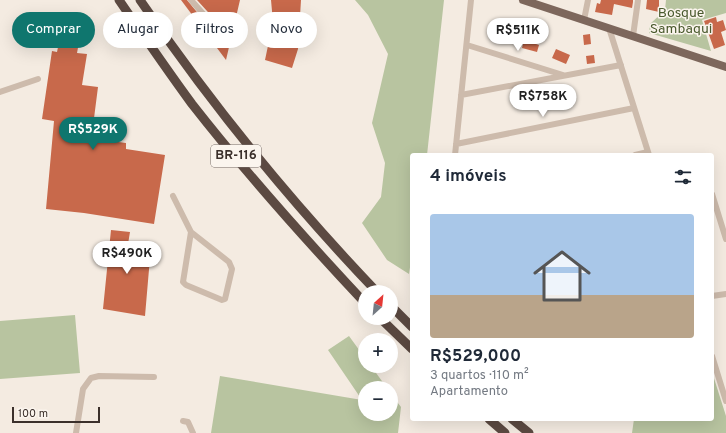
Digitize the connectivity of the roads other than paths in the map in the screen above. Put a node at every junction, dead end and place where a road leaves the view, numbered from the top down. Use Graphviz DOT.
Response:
graph roads {
  1 [pos="119,0"];
  2 [pos="140,0"];
  3 [pos="190,0"];
  4 [pos="471,0"];
  5 [pos="523,0"];
  6 [pos="588,0"];
  7 [pos="638,0"];
  8 [pos="201,12"];
  9 [pos="584,20"];
  10 [pos="609,28"];
  11 [pos="633,36"];
  12 [pos="467,45"];
  13 [pos="621,65"];
  14 [pos="726,67"];
  15 [pos="565,76"];
  16 [pos="38,79"];
  17 [pos="0,92"];
  18 [pos="461,95"];
  19 [pos="634,108"];
  20 [pos="456,144"];
  21 [pos="455,153"];
  22 [pos="648,153"];
  23 [pos="173,196"];
  24 [pos="714,200"];
  25 [pos="192,232"];
  26 [pos="726,239"];
  27 [pos="371,285"];
  28 [pos="358,294"];
  29 [pos="726,294"];
  30 [pos="714,296"];
  31 [pos="398,313"];
  32 [pos="387,325"];
  33 [pos="410,325"];
  34 [pos="410,347"];
  35 [pos="714,362"];
  36 [pos="154,377"];
  37 [pos="726,400"];
  38 [pos="183,421"];
  39 [pos="491,421"];
  40 [pos="514,421"];
  41 [pos="76,433"];
  42 [pos="193,433"];
  43 [pos="505,433"];
  44 [pos="529,433"];
  1 -- 28 [label="highway, BR-116"];
  2 -- 27 [label="highway, BR-116"];
  3 -- 8 [label="street"];
  4 -- 12 [label="street"];
  5 -- 9 [label="main road"];
  6 -- 9 [label="street"];
  7 -- 11 [label="street"];
  9 -- 10 [label="main road"];
  10 -- 11 [label="main road"];
  10 -- 13 [label="street"];
  11 -- 14 [label="main road"];
  12 -- 15 [label="street"];
  12 -- 18 [label="street"];
  13 -- 15 [label="street"];
  13 -- 19 [label="street"];
  15 -- 18 [label="street"];
  16 -- 17 [label="street"];
  18 -- 20 [label="street"];
  19 -- 20 [label="street"];
  19 -- 22 [label="street"];
  20 -- 21 [label="street"];
  23 -- 25 [label="street"];
  24 -- 26 [label="street"];
  25 -- 25 [label="street"];
  29 -- 30 [label="street"];
  31 -- 33 [label="highway"];
  32 -- 34 [label="highway"];
  35 -- 37 [label="street"];
  36 -- 41 [label="street"];
  38 -- 42 [label="street"];
  39 -- 43 [label="highway"];
  40 -- 44 [label="highway"];
}
